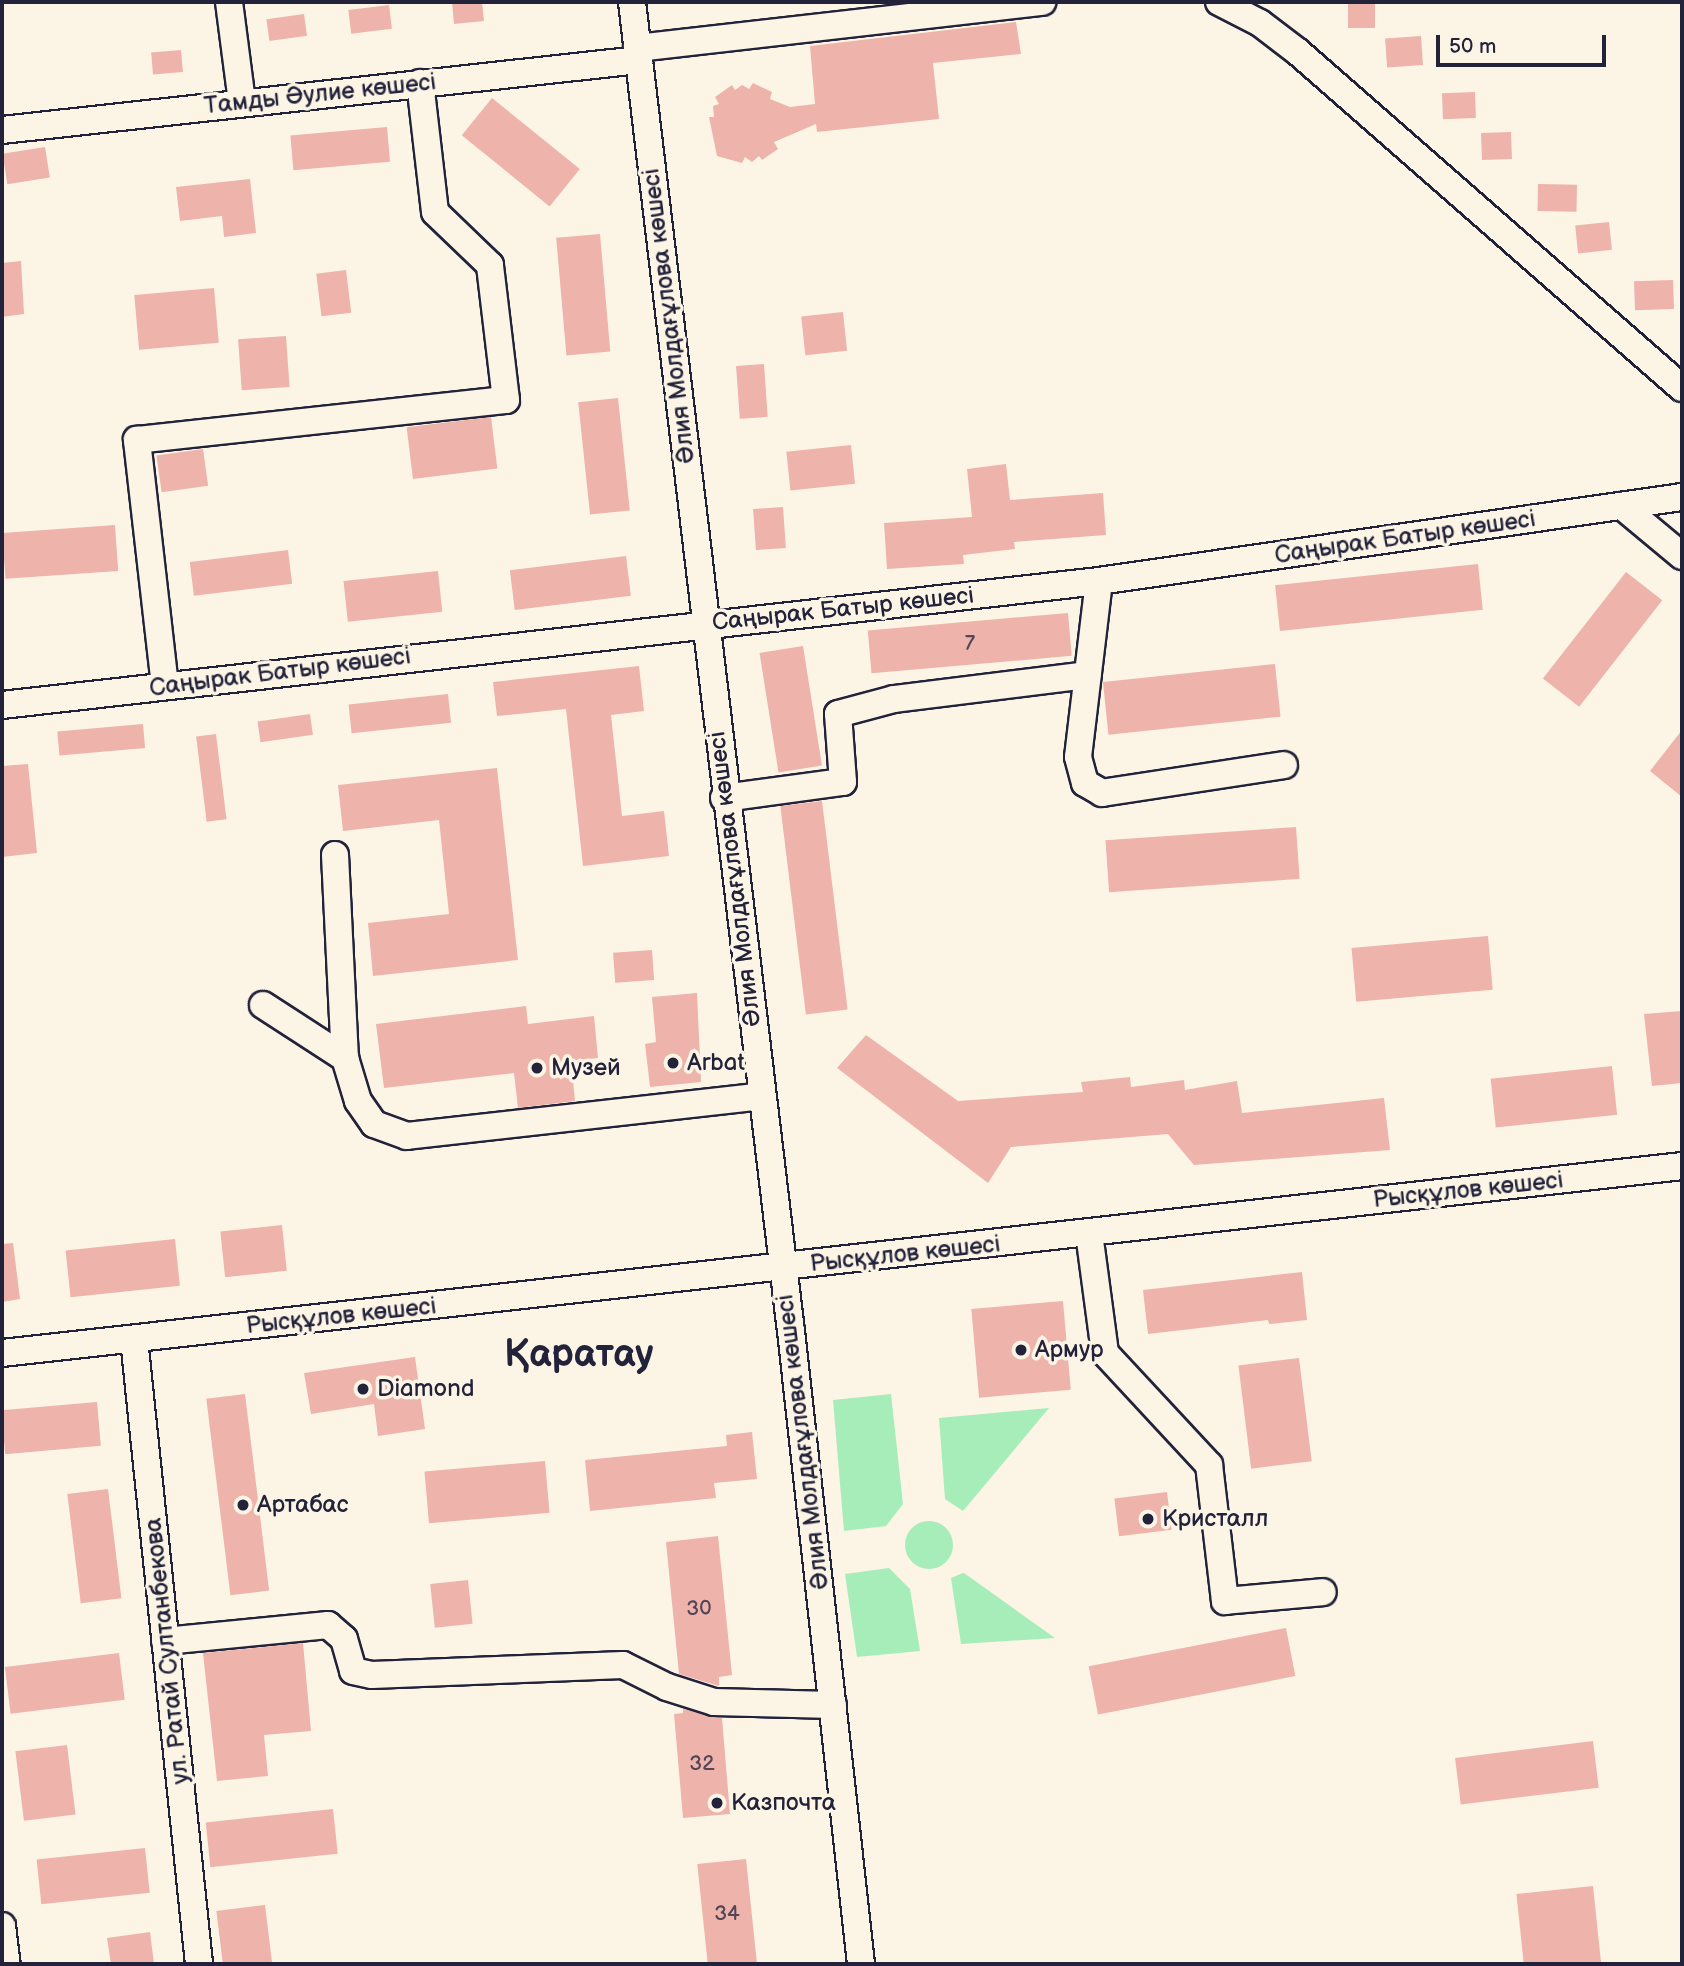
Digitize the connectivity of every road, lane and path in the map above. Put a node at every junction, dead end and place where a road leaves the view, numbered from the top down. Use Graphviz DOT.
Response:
graph roads {
  1 [pos="229,2"];
  2 [pos="632,2"];
  3 [pos="1042,2"];
  4 [pos="1219,2"];
  5 [pos="638,54"];
  6 [pos="420,83"];
  7 [pos="242,102"];
  8 [pos="2,130"];
  9 [pos="1682,388"];
  10 [pos="1682,497"];
  11 [pos="1622,506"];
  12 [pos="1682,556"];
  13 [pos="1099,581"];
  14 [pos="704,624"];
  15 [pos="1088,675"];
  16 [pos="165,685"];
  17 [pos="2,705"];
  18 [pos="1284,765"];
  19 [pos="724,798"];
  20 [pos="335,855"];
  21 [pos="264,1005"];
  22 [pos="345,1058"];
  23 [pos="761,1096"];
  24 [pos="1682,1166"];
  25 [pos="1089,1233"];
  26 [pos="782,1267"];
  27 [pos="134,1339"];
  28 [pos="2,1353"];
  29 [pos="1323,1592"];
  30 [pos="165,1640"];
  31 [pos="832,1705"];
  32 [pos="2,1926"];
  33 [pos="7,1964"];
  34 [pos="200,1964"];
  35 [pos="861,1964"];
  1 -- 7 [label="street"];
  2 -- 5 [label="street, Әлия Молдағұлова көшесі"];
  3 -- 5 [label="street, Тамды Әулие көшесі"];
  4 -- 9 [label="street"];
  5 -- 6 [label="street, Тамды Әулие көшесі"];
  5 -- 14 [label="street, Әлия Молдағұлова көшесі"];
  6 -- 7 [label="street, Тамды Әулие көшесі"];
  6 -- 16 [label="street"];
  7 -- 8 [label="street, Тамды Әулие көшесі"];
  10 -- 11 [label="street, Саңырак Батыр көшесі"];
  11 -- 12 [label="street"];
  11 -- 13 [label="street, Саңырак Батыр көшесі"];
  13 -- 14 [label="street, Саңырак Батыр көшесі"];
  13 -- 15 [label="street"];
  14 -- 16 [label="street, Саңырак Батыр көшесі"];
  14 -- 19 [label="street, Әлия Молдағұлова көшесі"];
  15 -- 18 [label="street"];
  15 -- 19 [label="street"];
  16 -- 17 [label="street, Саңырак Батыр көшесі"];
  19 -- 23 [label="street, Әлия Молдағұлова көшесі"];
  20 -- 22 [label="street"];
  21 -- 22 [label="street"];
  22 -- 23 [label="street"];
  23 -- 26 [label="street, Әлия Молдағұлова көшесі"];
  24 -- 25 [label="street, Рысқұлов көшесі"];
  25 -- 26 [label="street, Рысқұлов көшесі"];
  25 -- 29 [label="street"];
  26 -- 27 [label="street, Рысқұлов көшесі"];
  26 -- 31 [label="street, Әлия Молдағұлова көшесі"];
  27 -- 28 [label="street, Рысқұлов көшесі"];
  27 -- 30 [label="street, ул. Ратай Султанбекова"];
  30 -- 31 [label="street"];
  30 -- 34 [label="street, ул. Ратай Султанбекова"];
  31 -- 35 [label="street, Әлия Молдағұлова көшесі"];
  32 -- 33 [label="street"];
}
